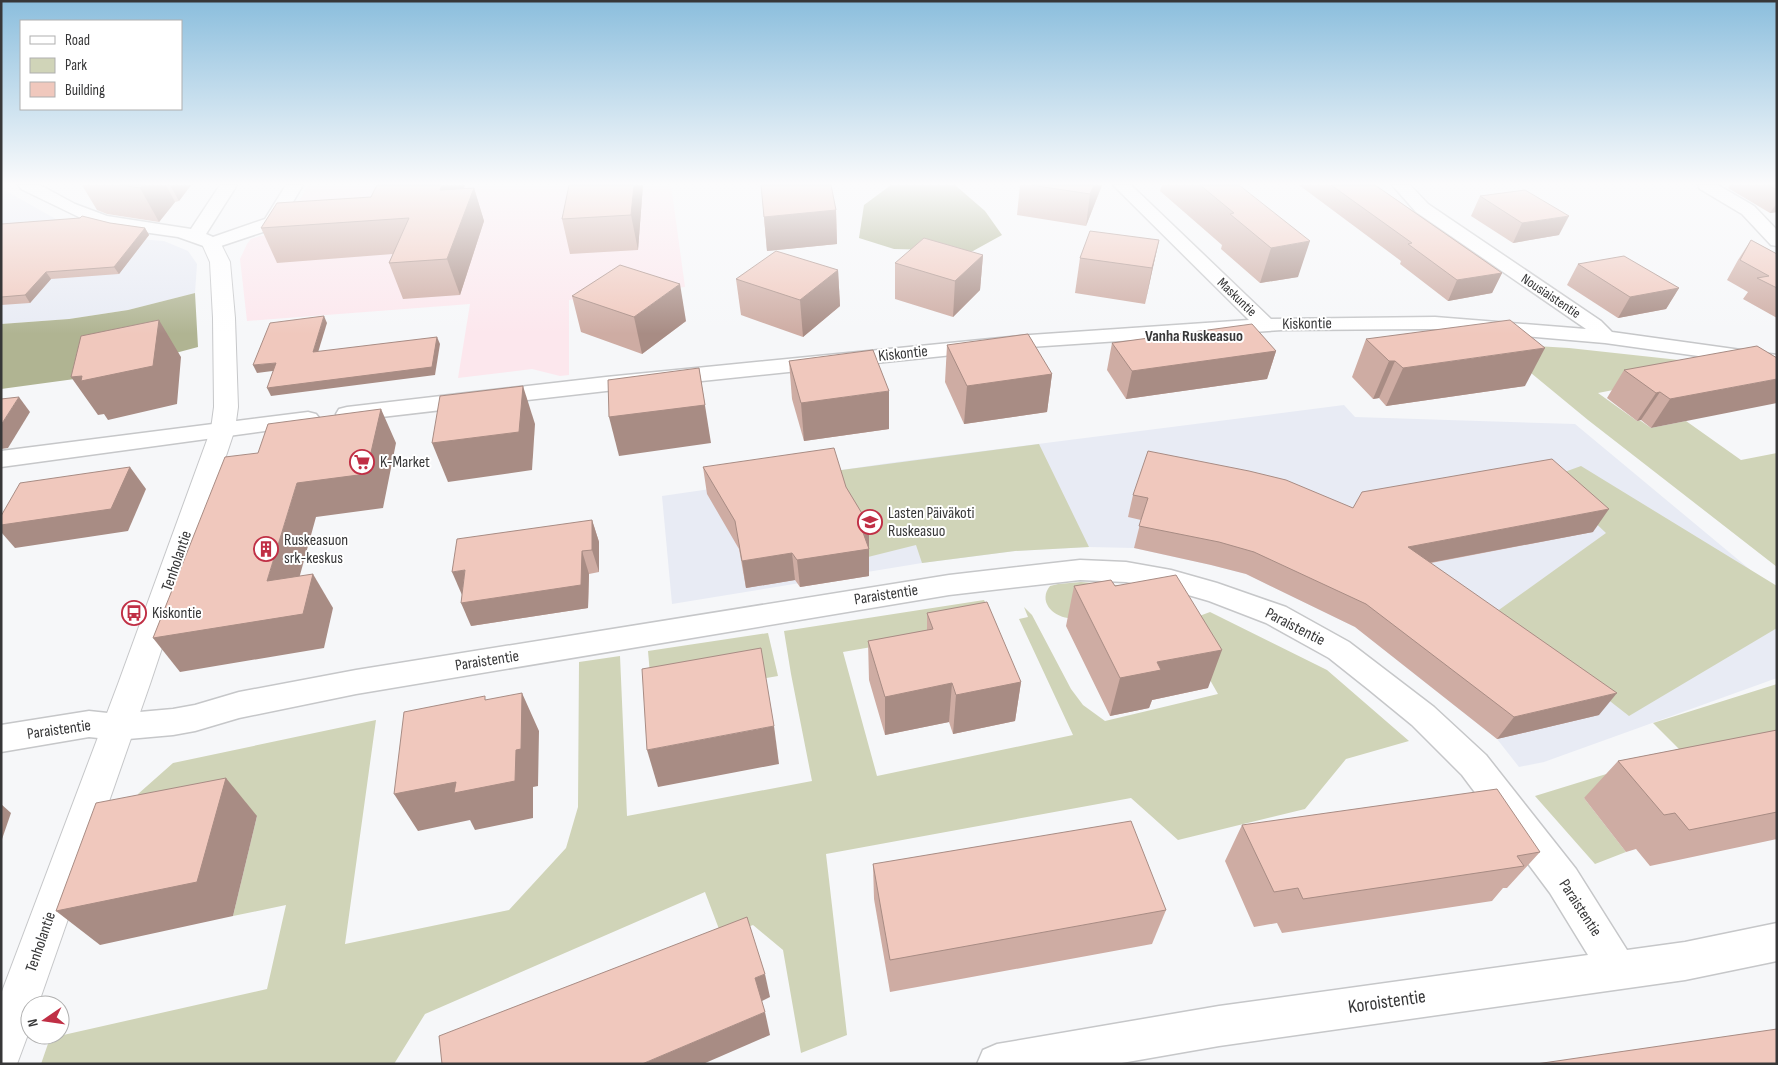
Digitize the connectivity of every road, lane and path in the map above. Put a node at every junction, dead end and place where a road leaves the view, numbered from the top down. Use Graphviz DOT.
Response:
graph roads {
  1 [pos="175,235"];
  2 [pos="206,235"];
  3 [pos="225,235"];
  4 [pos="1172,235"];
  5 [pos="1461,235"];
  6 [pos="203,240"];
  7 [pos="1267,326"];
  8 [pos="1605,337"];
  9 [pos="1777,361"];
  10 [pos="223,429"];
  11 [pos="1,459"];
  12 [pos="117,727"];
  13 [pos="1,739"];
  14 [pos="1777,942"];
  15 [pos="1618,970"];
  16 [pos="1,1052"];
  17 [pos="997,1064"];
  1 -- 6 [label="street"];
  2 -- 6 [label="street"];
  3 -- 6 [label="street"];
  4 -- 7 [label="street, Maskuntie"];
  5 -- 8 [label="street, Nousiaistentie"];
  6 -- 10 [label="street, Tenholantie"];
  7 -- 8 [label="street, Kiskontie"];
  7 -- 10 [label="street, Kiskontie"];
  8 -- 9 [label="street, Kiskontie"];
  10 -- 11 [label="street, Kiskontie"];
  10 -- 12 [label="street, Tenholantie"];
  12 -- 13 [label="street, Paraistentie"];
  12 -- 15 [label="street, Paraistentie"];
  12 -- 16 [label="street, Tenholantie"];
  14 -- 15 [label="street, Koroistentie"];
  15 -- 17 [label="street, Koroistentie"];
}
